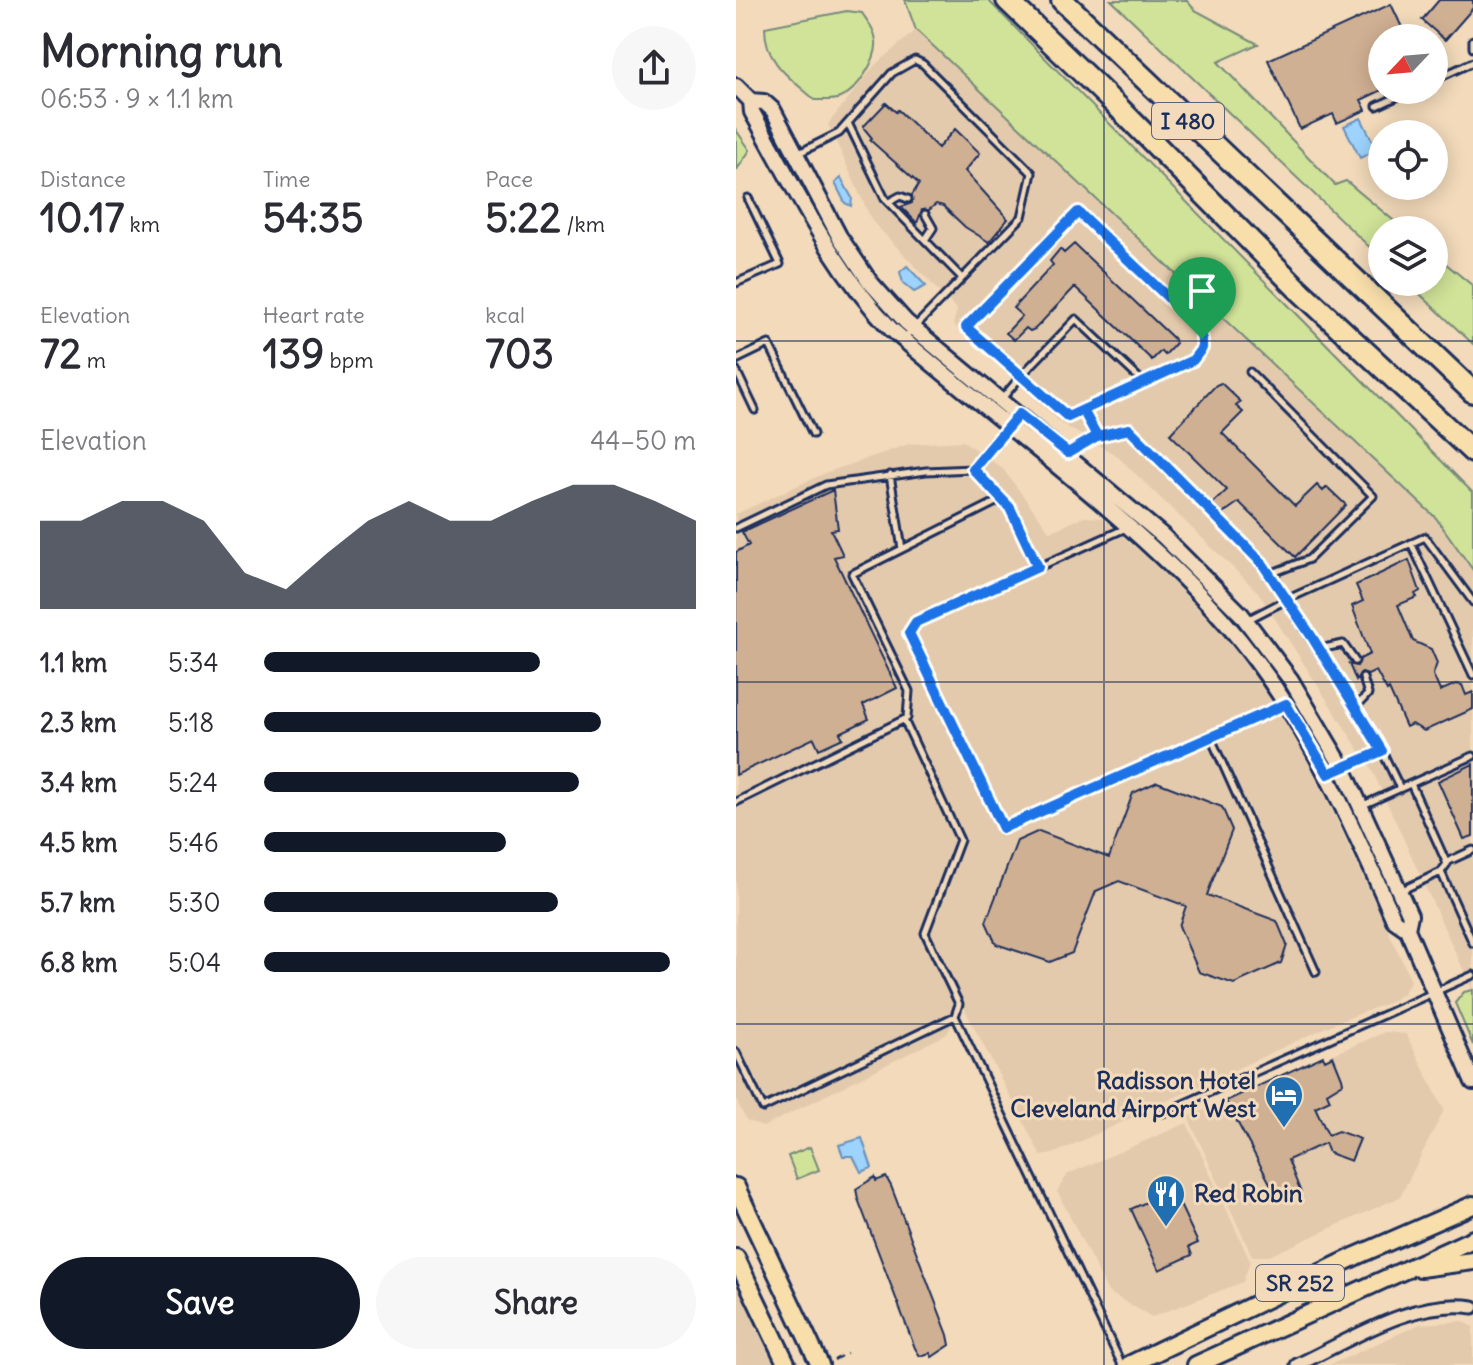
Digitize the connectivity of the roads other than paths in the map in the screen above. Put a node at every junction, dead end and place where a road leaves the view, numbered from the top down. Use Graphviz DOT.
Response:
graph roads {
  1 [pos="1007,0"];
  2 [pos="1062,0"];
  3 [pos="1473,40"];
  4 [pos="1473,48"];
  5 [pos="1473,62"];
  6 [pos="1448,74"];
  7 [pos="736,86"];
  8 [pos="751,101"];
  9 [pos="1381,104"];
  10 [pos="1377,106"];
  11 [pos="848,123"];
  12 [pos="796,155"];
  13 [pos="748,198"];
  14 [pos="908,199"];
  15 [pos="889,202"];
  16 [pos="925,214"];
  17 [pos="925,240"];
  18 [pos="962,278"];
  19 [pos="736,283"];
  20 [pos="914,328"];
  21 [pos="903,340"];
  22 [pos="736,360"];
  23 [pos="736,370"];
  24 [pos="1250,372"];
  25 [pos="1021,376"];
  26 [pos="1143,382"];
  27 [pos="1473,392"];
  28 [pos="1002,400"];
  29 [pos="755,410"];
  30 [pos="1083,410"];
  31 [pos="990,413"];
  32 [pos="1019,414"];
  33 [pos="1007,428"];
  34 [pos="813,434"];
  35 [pos="1097,436"];
  36 [pos="1470,451"];
  37 [pos="1068,453"];
  38 [pos="973,469"];
  39 [pos="890,475"];
  40 [pos="1002,499"];
  41 [pos="736,528"];
  42 [pos="1127,528"];
  43 [pos="1411,543"];
  44 [pos="902,549"];
  45 [pos="1038,567"];
  46 [pos="1270,574"];
  47 [pos="1286,600"];
  48 [pos="1473,602"];
  49 [pos="1246,620"];
  50 [pos="1319,649"];
  51 [pos="1355,661"];
  52 [pos="1473,675"];
  53 [pos="1363,678"];
  54 [pos="1286,704"];
  55 [pos="1356,707"];
  56 [pos="904,720"];
  57 [pos="1211,738"];
  58 [pos="1382,751"];
  59 [pos="1473,756"];
  60 [pos="1343,768"];
  61 [pos="1328,774"];
  62 [pos="1411,784"];
  63 [pos="1400,788"];
  64 [pos="736,802"];
  65 [pos="1361,806"];
  66 [pos="1473,850"];
  67 [pos="1447,864"];
  68 [pos="1441,872"];
  69 [pos="1399,891"];
  70 [pos="1407,929"];
  71 [pos="1473,943"];
  72 [pos="1316,972"];
  73 [pos="1473,975"];
  74 [pos="1434,992"];
  75 [pos="955,1016"];
  76 [pos="736,1052"];
  77 [pos="1473,1082"];
  78 [pos="1163,1113"];
  79 [pos="736,1187"];
  80 [pos="1473,1205"];
  81 [pos="1473,1239"];
  82 [pos="736,1258"];
  83 [pos="1473,1261"];
  84 [pos="1406,1270"];
  85 [pos="1473,1307"];
  86 [pos="787,1365"];
  87 [pos="822,1365"];
  88 [pos="1122,1365"];
  89 [pos="1129,1365"];
  90 [pos="1196,1365"];
  91 [pos="1297,1365"];
  1 -- 36 [label="highway, I 480"];
  2 -- 27 [label="highway, I 480"];
  3 -- 4 [label="lane"];
  5 -- 6 [label="lane"];
  7 -- 8 [label="street"];
  8 -- 12 [label="street"];
  8 -- 21 [label="street"];
  9 -- 10 [label="lane"];
  11 -- 12 [label="lane"];
  11 -- 15 [label="lane"];
  11 -- 18 [label="lane"];
  12 -- 20 [label="street"];
  13 -- 19 [label="lane"];
  14 -- 15 [label="lane"];
  15 -- 17 [label="lane"];
  16 -- 17 [label="lane"];
  17 -- 18 [label="lane"];
  18 -- 20 [label="lane"];
  20 -- 21 [label="lane"];
  20 -- 28 [label="street"];
  21 -- 31 [label="street"];
  22 -- 34 [label="lane"];
  23 -- 29 [label="lane"];
  24 -- 46 [label="lane"];
  25 -- 26 [label="lane"];
  25 -- 26 [label="lane"];
  25 -- 28 [label="lane"];
  25 -- 30 [label="lane"];
  26 -- 30 [label="lane"];
  28 -- 31 [label="lane"];
  28 -- 32 [label="street"];
  30 -- 35 [label="lane"];
  31 -- 33 [label="street"];
  32 -- 33 [label="lane"];
  32 -- 37 [label="street"];
  33 -- 38 [label="lane"];
  33 -- 42 [label="street"];
  35 -- 37 [label="lane"];
  35 -- 46 [label="lane"];
  37 -- 49 [label="street"];
  38 -- 39 [label="lane"];
  38 -- 40 [label="lane"];
  39 -- 41 [label="lane"];
  39 -- 44 [label="lane"];
  40 -- 44 [label="lane"];
  40 -- 45 [label="lane"];
  42 -- 45 [label="lane"];
  42 -- 54 [label="street"];
  43 -- 47 [label="lane"];
  43 -- 48 [label="lane"];
  43 -- 52 [label="lane"];
  44 -- 56 [label="lane"];
  45 -- 57 [label="lane"];
  46 -- 47 [label="lane"];
  47 -- 49 [label="lane"];
  47 -- 50 [label="lane"];
  49 -- 60 [label="street"];
  50 -- 51 [label="lane"];
  50 -- 55 [label="lane"];
  53 -- 55 [label="lane"];
  54 -- 57 [label="lane"];
  54 -- 61 [label="street"];
  55 -- 58 [label="lane"];
  56 -- 64 [label="lane"];
  56 -- 75 [label="lane"];
  57 -- 72 [label="lane"];
  58 -- 60 [label="lane"];
  58 -- 63 [label="lane"];
  59 -- 62 [label="lane"];
  60 -- 61 [label="lane"];
  60 -- 65 [label="street"];
  61 -- 70 [label="street"];
  62 -- 63 [label="lane"];
  62 -- 67 [label="lane"];
  63 -- 65 [label="lane"];
  65 -- 69 [label="street"];
  66 -- 67 [label="lane"];
  67 -- 68 [label="lane"];
  68 -- 69 [label="lane"];
  68 -- 71 [label="lane"];
  69 -- 70 [label="street"];
  70 -- 74 [label="street"];
  73 -- 74 [label="lane"];
  74 -- 77 [label="street"];
  74 -- 78 [label="lane"];
  75 -- 76 [label="lane"];
  75 -- 88 [label="lane"];
  79 -- 87 [label="main road"];
  80 -- 89 [label="main road, SR 252"];
  81 -- 84 [label="main road, SR 252"];
  82 -- 86 [label="main road"];
  83 -- 84 [label="main road"];
  84 -- 90 [label="main road, SR 252"];
  85 -- 91 [label="street"];
}
